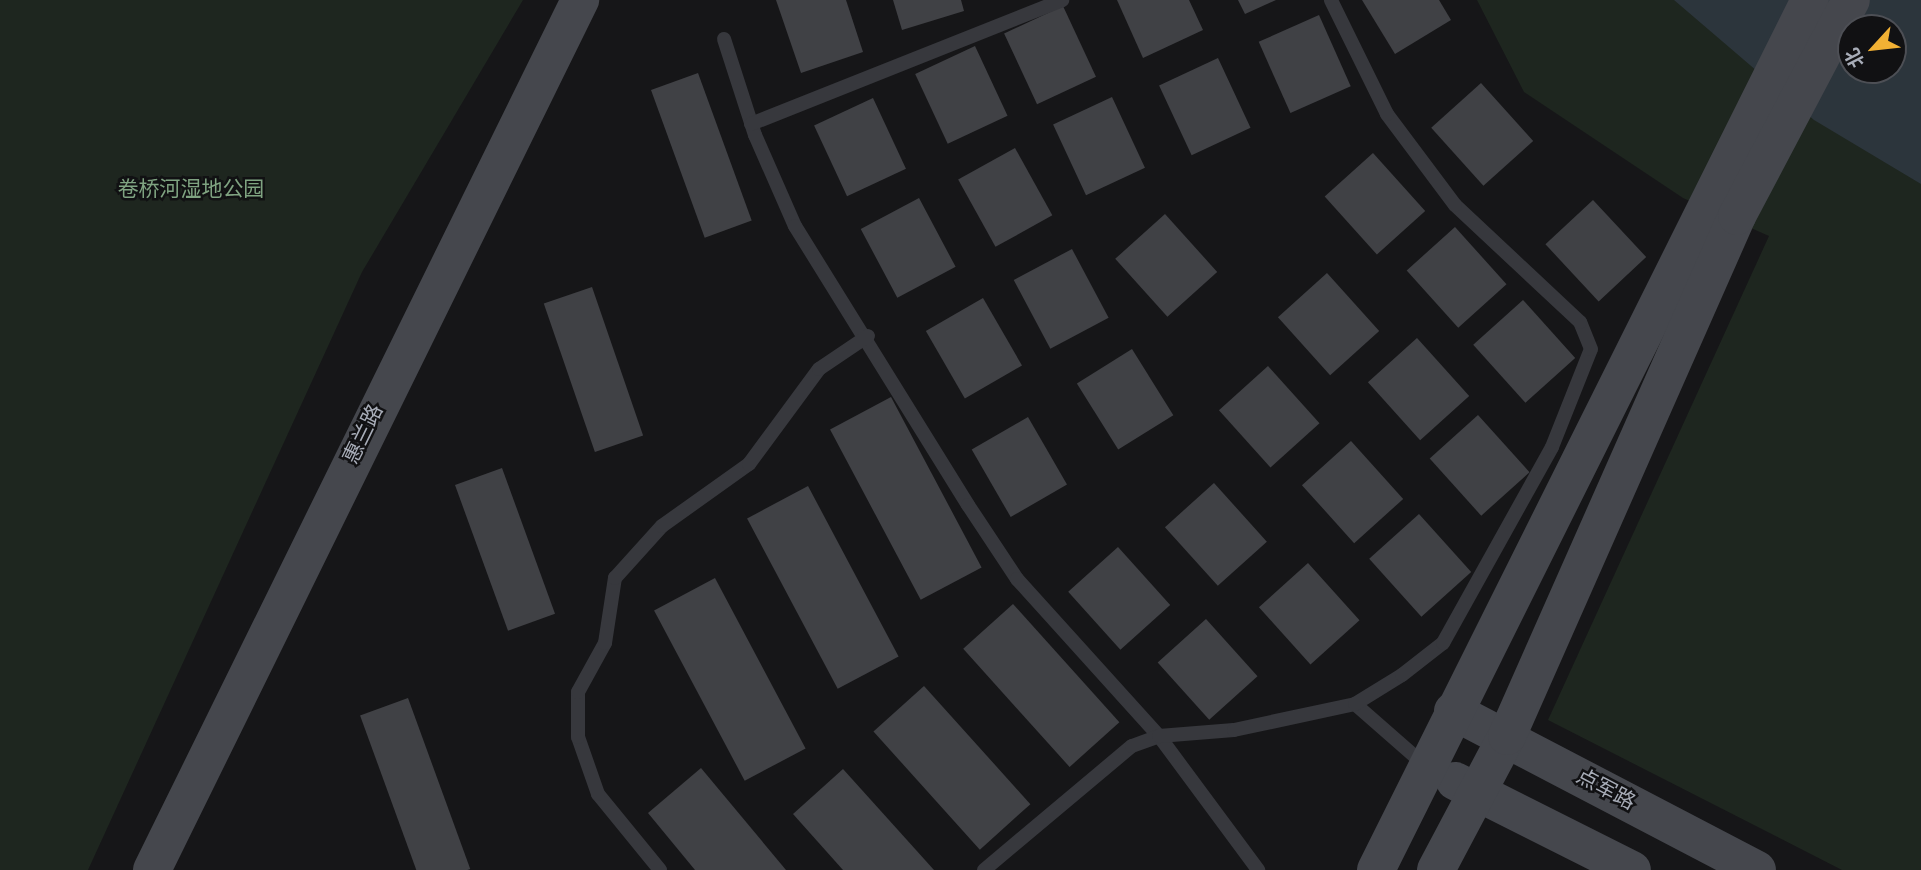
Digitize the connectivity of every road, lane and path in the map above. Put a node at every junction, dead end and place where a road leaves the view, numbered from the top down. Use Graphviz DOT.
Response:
graph roads {
  1 [pos="580,0"];
  2 [pos="1062,0"];
  3 [pos="1331,0"];
  4 [pos="1810,0"];
  5 [pos="1851,0"];
  6 [pos="724,39"];
  7 [pos="751,124"];
  8 [pos="1723,208"];
  9 [pos="868,336"];
  10 [pos="1355,704"];
  11 [pos="1454,711"];
  12 [pos="1159,736"];
  13 [pos="1507,736"];
  14 [pos="1428,768"];
  15 [pos="1477,791"];
  16 [pos="152,870"];
  17 [pos="660,870"];
  18 [pos="984,870"];
  19 [pos="1258,870"];
  20 [pos="1376,870"];
  21 [pos="1436,870"];
  22 [pos="1632,870"];
  23 [pos="1757,870"];
  1 -- 16 [label="street, 惠兰路"];
  2 -- 7 [label="lane"];
  3 -- 10 [label="lane"];
  4 -- 8 [label="street"];
  5 -- 8 [label="street"];
  6 -- 7 [label="lane"];
  7 -- 9 [label="lane"];
  8 -- 11 [label="street"];
  8 -- 13 [label="street"];
  9 -- 12 [label="lane"];
  9 -- 17 [label="lane"];
  10 -- 12 [label="lane"];
  10 -- 14 [label="lane"];
  11 -- 13 [label="street, 点军路"];
  11 -- 14 [label="street"];
  12 -- 18 [label="lane"];
  12 -- 19 [label="lane"];
  13 -- 15 [label="street"];
  13 -- 23 [label="street, 点军路"];
  14 -- 15 [label="street"];
  14 -- 20 [label="street"];
  15 -- 21 [label="street"];
  15 -- 22 [label="street"];
}
